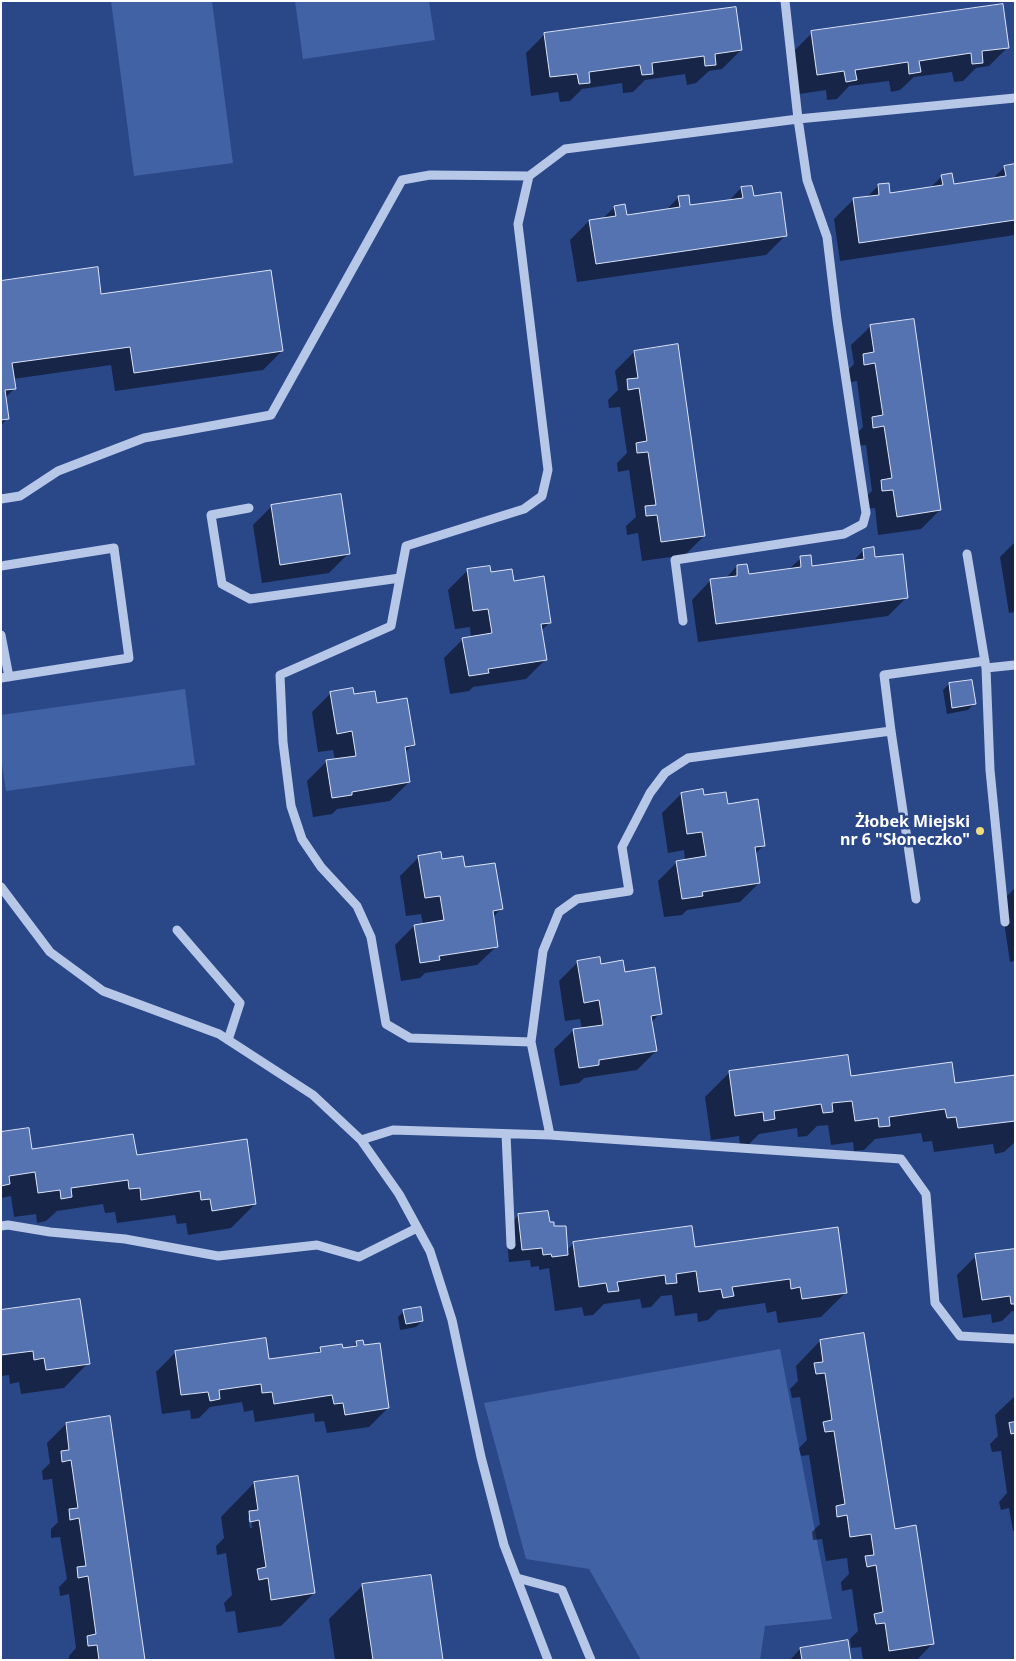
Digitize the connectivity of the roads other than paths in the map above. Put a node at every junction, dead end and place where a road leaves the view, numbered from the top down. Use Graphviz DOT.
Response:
graph roads {
  1 [pos="785,1"];
  2 [pos="1015,98"];
  3 [pos="798,119"];
  4 [pos="529,176"];
  5 [pos="1,498"];
  6 [pos="249,508"];
  7 [pos="967,554"];
  8 [pos="1,566"];
  9 [pos="400,578"];
  10 [pos="683,620"];
  11 [pos="1,635"];
  12 [pos="1015,664"];
  13 [pos="986,665"];
  14 [pos="5,678"];
  15 [pos="891,731"];
  16 [pos="1,887"];
  17 [pos="916,899"];
  18 [pos="1005,922"];
  19 [pos="177,930"];
  20 [pos="228,1040"];
  21 [pos="531,1042"];
  22 [pos="506,1134"];
  23 [pos="550,1135"];
  24 [pos="361,1140"];
  25 [pos="1,1226"];
  26 [pos="417,1228"];
  27 [pos="511,1245"];
  28 [pos="1015,1340"];
  29 [pos="517,1578"];
  30 [pos="548,1660"];
  31 [pos="591,1660"];
  1 -- 3 [label="street"];
  2 -- 3 [label="street"];
  3 -- 4 [label="street"];
  3 -- 10 [label="street"];
  4 -- 5 [label="street"];
  4 -- 9 [label="street"];
  6 -- 9 [label="street"];
  7 -- 13 [label="street"];
  8 -- 14 [label="street"];
  9 -- 21 [label="street"];
  11 -- 14 [label="street"];
  12 -- 13 [label="street"];
  13 -- 15 [label="street"];
  13 -- 18 [label="street"];
  15 -- 17 [label="street"];
  15 -- 21 [label="street"];
  16 -- 20 [label="street"];
  19 -- 20 [label="street"];
  20 -- 24 [label="street"];
  21 -- 23 [label="street"];
  22 -- 23 [label="street"];
  22 -- 24 [label="street"];
  22 -- 27 [label="street"];
  23 -- 28 [label="street"];
  24 -- 26 [label="street"];
  25 -- 26 [label="street"];
  26 -- 29 [label="street"];
  29 -- 30 [label="street"];
  29 -- 31 [label="street"];
}
